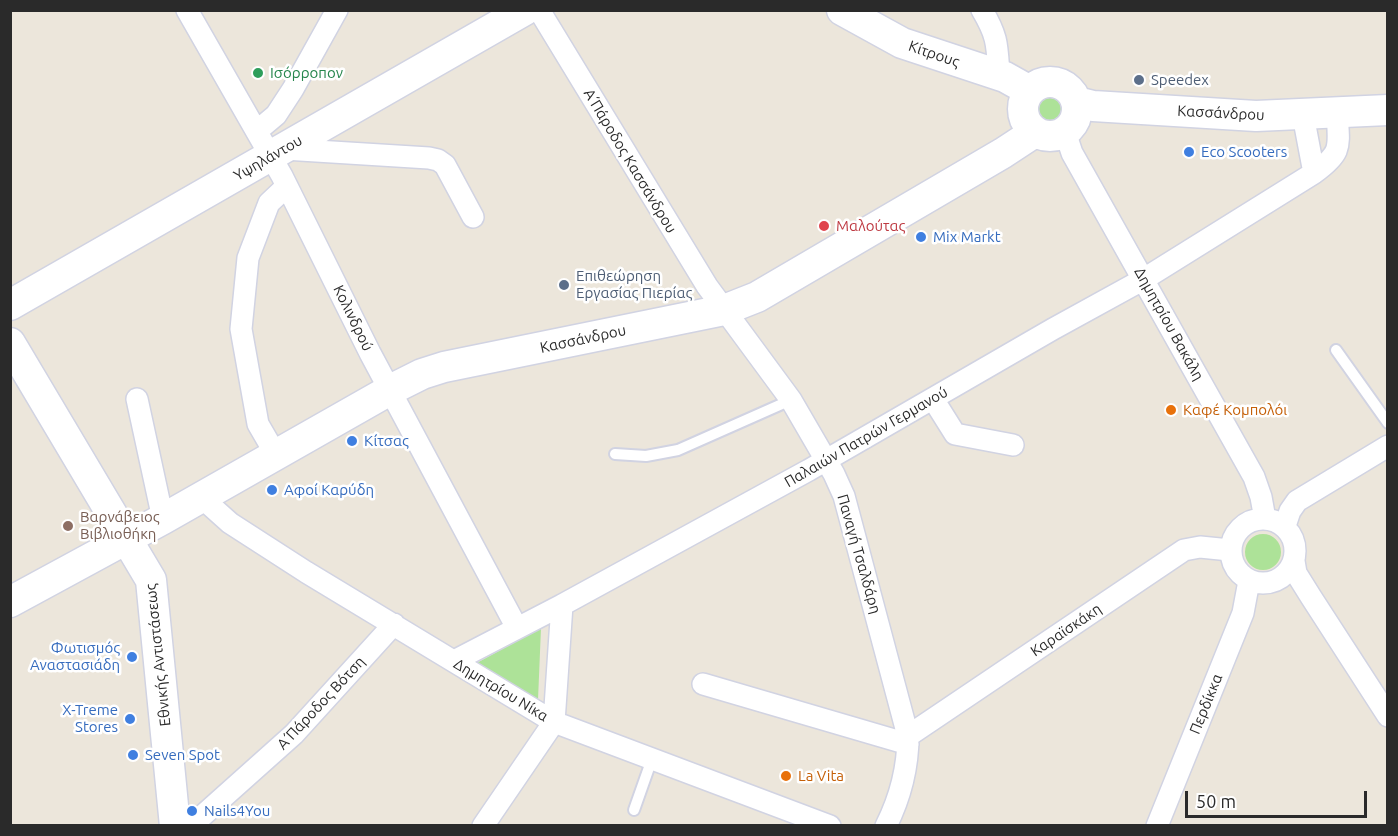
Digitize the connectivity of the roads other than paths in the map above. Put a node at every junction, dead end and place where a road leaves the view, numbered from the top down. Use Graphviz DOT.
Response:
graph roads {
  1 [pos="187,10"];
  2 [pos="337,10"];
  3 [pos="525,10"];
  4 [pos="539,10"];
  5 [pos="842,10"];
  6 [pos="982,10"];
  7 [pos="999,75"];
  8 [pos="1030,91"];
  9 [pos="1077,102"];
  10 [pos="1381,108"];
  11 [pos="1337,113"];
  12 [pos="1303,115"];
  13 [pos="257,130"];
  14 [pos="1035,132"];
  15 [pos="1065,132"];
  16 [pos="278,153"];
  17 [pos="1314,173"];
  18 [pos="287,186"];
  19 [pos="474,217"];
  20 [pos="1143,279"];
  21 [pos="10,305"];
  22 [pos="724,310"];
  23 [pos="10,343"];
  24 [pos="1336,350"];
  25 [pos="390,390"];
  26 [pos="137,399"];
  27 [pos="933,399"];
  28 [pos="791,400"];
  29 [pos="1388,423"];
  30 [pos="1013,445"];
  31 [pos="1388,446"];
  32 [pos="615,454"];
  33 [pos="276,455"];
  34 [pos="825,461"];
  35 [pos="184,507"];
  36 [pos="1265,519"];
  37 [pos="1285,526"];
  38 [pos="126,539"];
  39 [pos="1230,550"];
  40 [pos="1294,561"];
  41 [pos="152,580"];
  42 [pos="1249,581"];
  43 [pos="10,603"];
  44 [pos="562,605"];
  45 [pos="393,624"];
  46 [pos="517,628"];
  47 [pos="454,662"];
  48 [pos="703,684"];
  49 [pos="1388,716"];
  50 [pos="554,722"];
  51 [pos="908,740"];
  52 [pos="652,759"];
  53 [pos="634,810"];
  54 [pos="175,825"];
  55 [pos="191,825"];
  56 [pos="483,825"];
  57 [pos="830,825"];
  58 [pos="886,825"];
  59 [pos="1156,825"];
  1 -- 13 [label="street, Κολινδρού"];
  2 -- 13 [label="street"];
  3 -- 16 [label="main road, Υψηλάντου"];
  4 -- 22 [label="street, Α΄ Πάροδος Κασσάνδρου"];
  5 -- 7 [label="main road, Κίτρους"];
  6 -- 7 [label="street"];
  7 -- 8 [label="main road, Κίτρους"];
  8 -- 9 [label="main road"];
  8 -- 14 [label="main road"];
  9 -- 12 [label="main road, Κασσάνδρου"];
  9 -- 15 [label="main road"];
  10 -- 11 [label="main road, Κασσάνδρου"];
  11 -- 12 [label="main road, Κασσάνδρου"];
  11 -- 17 [label="street, Παλαιών Πατρών Γερμανού"];
  12 -- 17 [label="street"];
  13 -- 16 [label="street, Κολινδρού"];
  14 -- 15 [label="main road"];
  14 -- 22 [label="main road, Κασσάνδρου"];
  15 -- 20 [label="street, Δημητρίου Βακάλη"];
  16 -- 18 [label="street, Κολινδρού"];
  16 -- 19 [label="street"];
  16 -- 21 [label="main road, Υψηλάντου"];
  17 -- 20 [label="street, Παλαιών Πατρών Γερμανού"];
  18 -- 25 [label="street, Κολινδρού"];
  18 -- 33 [label="street"];
  20 -- 27 [label="street, Παλαιών Πατρών Γερμανού"];
  20 -- 36 [label="street, Δημητρίου Βακάλη"];
  22 -- 25 [label="main road, Κασσάνδρου"];
  22 -- 28 [label="street, Παναγή Τσαλδάρη"];
  23 -- 38 [label="main road, Εθνικής Αντιστάσεως"];
  24 -- 29 [label="lane"];
  25 -- 33 [label="main road, Κασσάνδρου"];
  25 -- 46 [label="street, Κολινδρού"];
  26 -- 35 [label="street"];
  27 -- 30 [label="street"];
  27 -- 34 [label="street, Παλαιών Πατρών Γερμανού"];
  28 -- 32 [label="lane"];
  28 -- 34 [label="street, Παναγή Τσαλδάρη"];
  31 -- 37 [label="street"];
  33 -- 35 [label="main road, Κασσάνδρου"];
  34 -- 44 [label="street, Παλαιών Πατρών Γερμανού"];
  34 -- 51 [label="street, Παναγή Τσαλδάρη"];
  35 -- 38 [label="main road, Κασσάνδρου"];
  35 -- 41 [label="main road"];
  35 -- 45 [label="street, Δημητρίου Νίκα"];
  36 -- 37 [label="street"];
  36 -- 39 [label="street"];
  37 -- 40 [label="street"];
  38 -- 41 [label="main road, Εθνικής Αντιστάσεως"];
  38 -- 43 [label="main road, Κασσάνδρου"];
  39 -- 42 [label="street"];
  39 -- 51 [label="street, Καραϊσκάκη"];
  40 -- 42 [label="street"];
  40 -- 49 [label="street"];
  41 -- 54 [label="main road, Εθνικής Αντιστάσεως"];
  42 -- 59 [label="street, Περδίκκα"];
  44 -- 46 [label="street, Παλαιών Πατρών Γερμανού"];
  44 -- 50 [label="street"];
  45 -- 47 [label="street, Δημητρίου Νίκα"];
  45 -- 55 [label="street, Α΄ Πάροδος Βότση"];
  46 -- 47 [label="street, Παλαιών Πατρών Γερμανού"];
  47 -- 50 [label="street, Δημητρίου Νίκα"];
  48 -- 51 [label="street"];
  50 -- 52 [label="street, Δημητρίου Νίκα"];
  50 -- 56 [label="street"];
  51 -- 58 [label="street, Παναγή Τσαλδάρη"];
  52 -- 53 [label="lane"];
  52 -- 57 [label="street, Δημητρίου Νίκα"];
}
